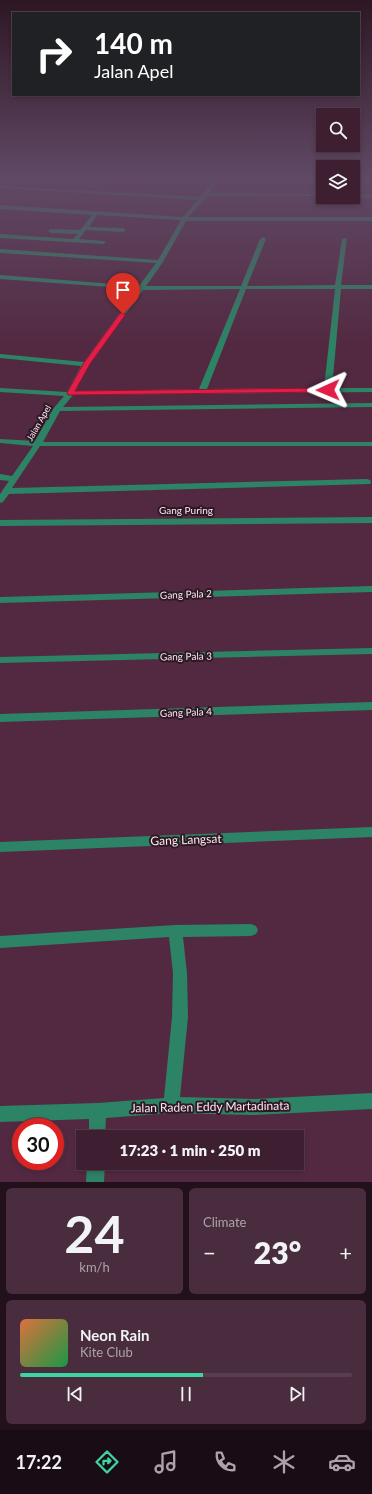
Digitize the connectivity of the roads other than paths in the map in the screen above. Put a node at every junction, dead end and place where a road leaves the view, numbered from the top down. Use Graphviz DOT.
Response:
graph roads {
  1 [pos="81,233"];
  2 [pos="176,233"];
  3 [pos="0,236"];
  4 [pos="264,239"];
  5 [pos="345,239"];
  6 [pos="75,241"];
  7 [pos="103,242"];
  8 [pos="0,251"];
  9 [pos="160,262"];
  10 [pos="0,277"];
  11 [pos="372,286"];
  12 [pos="243,287"];
  13 [pos="338,287"];
  14 [pos="142,288"];
  15 [pos="0,356"];
  16 [pos="86,364"];
  17 [pos="0,390"];
  18 [pos="328,390"];
  19 [pos="372,390"];
  20 [pos="202,392"];
  21 [pos="70,394"];
  22 [pos="372,405"];
  23 [pos="57,409"];
  24 [pos="0,441"];
  25 [pos="38,444"];
  26 [pos="372,444"];
  27 [pos="0,477"];
  28 [pos="15,479"];
  29 [pos="367,482"];
  30 [pos="8,491"];
  31 [pos="0,500"];
  32 [pos="372,520"];
  33 [pos="0,523"];
  34 [pos="372,589"];
  35 [pos="0,600"];
  36 [pos="372,651"];
  37 [pos="0,660"];
  38 [pos="372,706"];
  39 [pos="0,718"];
  40 [pos="372,832"];
  41 [pos="0,847"];
  42 [pos="251,930"];
  43 [pos="175,931"];
  44 [pos="0,942"];
  45 [pos="372,1101"];
  46 [pos="171,1106"];
  47 [pos="98,1111"];
  48 [pos="0,1114"];
  49 [pos="97,1130"];
  50 [pos="96,1170"];
  51 [pos="95,1182"];
  1 -- 6 [label="street"];
  2 -- 9 [label="street, Jalan Apel"];
  3 -- 6 [label="street"];
  4 -- 12 [label="street"];
  5 -- 13 [label="street"];
  6 -- 7 [label="street"];
  8 -- 9 [label="street"];
  9 -- 14 [label="street, Jalan Apel"];
  10 -- 14 [label="street"];
  11 -- 13 [label="street"];
  12 -- 13 [label="street"];
  12 -- 14 [label="street"];
  12 -- 20 [label="street"];
  13 -- 18 [label="street"];
  14 -- 16 [label="street, Jalan Apel"];
  15 -- 16 [label="street"];
  16 -- 21 [label="street, Jalan Apel"];
  17 -- 21 [label="street"];
  18 -- 19 [label="street"];
  18 -- 20 [label="street"];
  20 -- 21 [label="street"];
  21 -- 23 [label="street, Jalan Apel"];
  22 -- 23 [label="street"];
  23 -- 25 [label="street, Jalan Apel"];
  24 -- 25 [label="street"];
  25 -- 26 [label="street"];
  25 -- 28 [label="street, Jalan Apel"];
  27 -- 28 [label="street"];
  28 -- 30 [label="street, Jalan Apel"];
  29 -- 30 [label="street"];
  30 -- 31 [label="street, Jalan Apel"];
  32 -- 33 [label="street, Gang Puring"];
  34 -- 35 [label="street, Gang Pala 2"];
  36 -- 37 [label="street, Gang Pala 3"];
  38 -- 39 [label="street, Gang Pala 4"];
  40 -- 41 [label="street, Gang Langsat"];
  42 -- 43 [label="street"];
  43 -- 44 [label="street"];
  43 -- 46 [label="street"];
  45 -- 46 [label="street, Jalan Raden Eddy Martadinata"];
  46 -- 47 [label="street, Jalan Raden Eddy Martadinata"];
  47 -- 48 [label="street, Jalan Raden Eddy Martadinata"];
  47 -- 49 [label="street"];
  50 -- 51 [label="street"];
}
